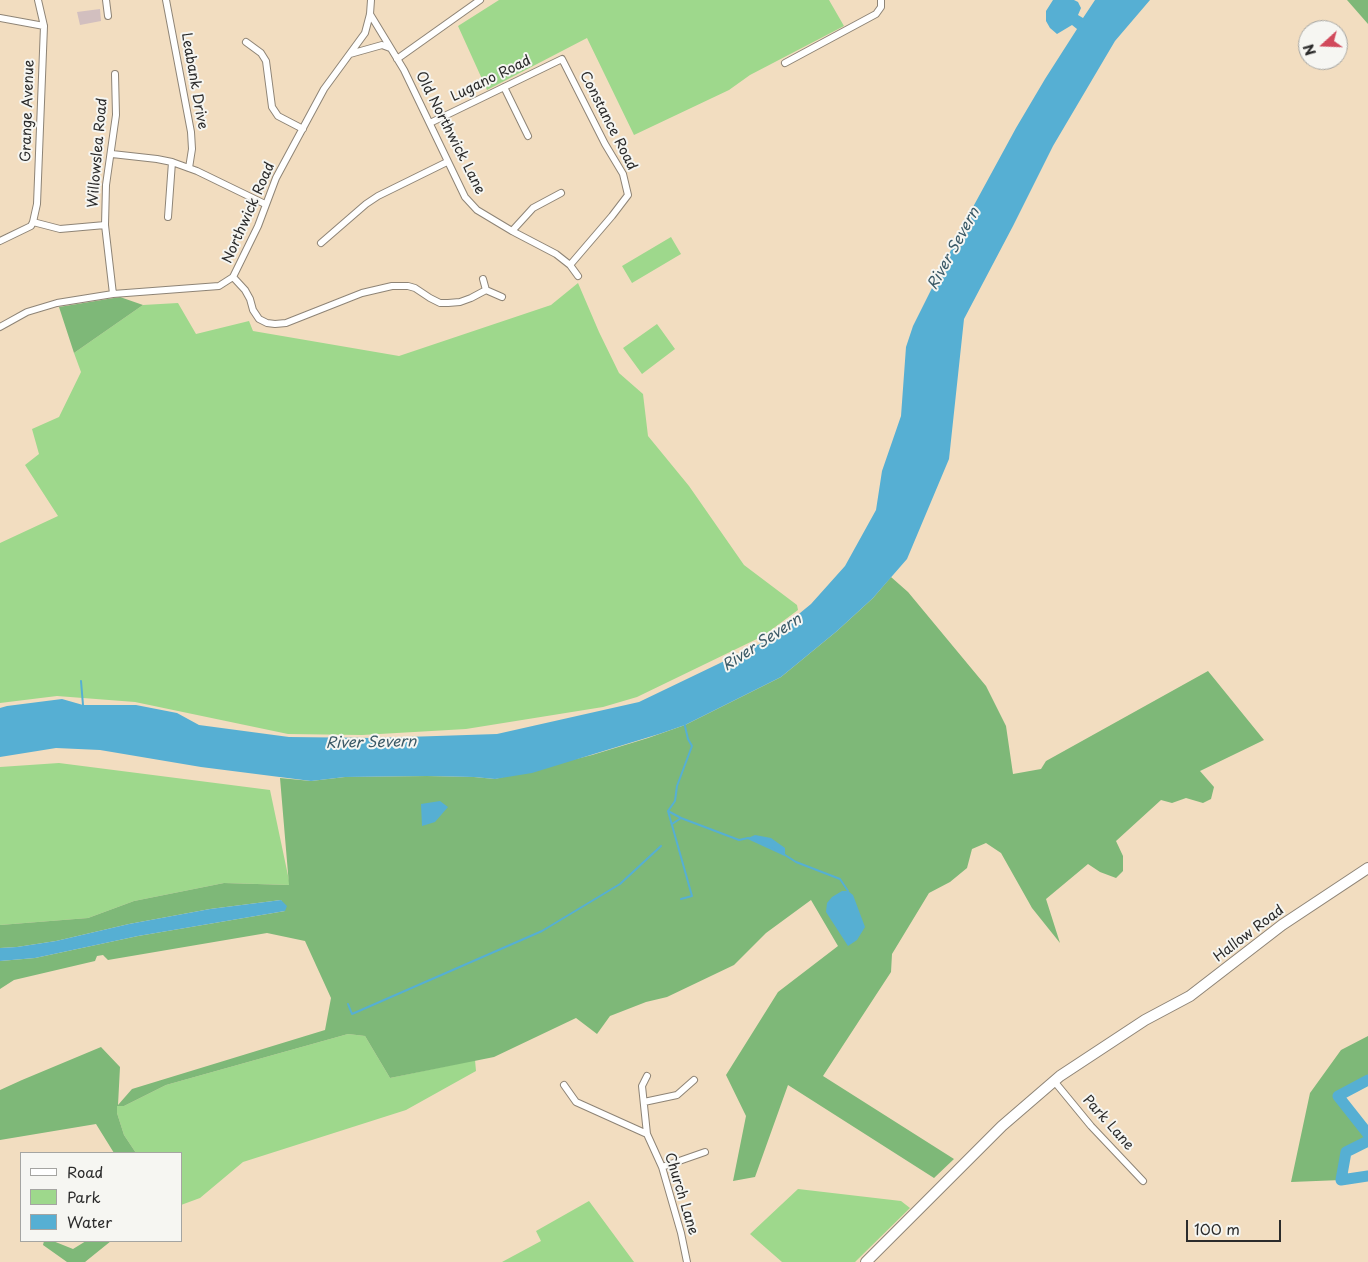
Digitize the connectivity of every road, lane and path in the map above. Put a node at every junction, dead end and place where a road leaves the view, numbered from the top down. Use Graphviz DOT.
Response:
graph roads {
  1 [pos="38,0"];
  2 [pos="106,0"];
  3 [pos="166,0"];
  4 [pos="370,0"];
  5 [pos="480,0"];
  6 [pos="880,0"];
  7 [pos="370,14"];
  8 [pos="108,16"];
  9 [pos="0,18"];
  10 [pos="44,26"];
  11 [pos="246,42"];
  12 [pos="390,48"];
  13 [pos="350,54"];
  14 [pos="397,59"];
  15 [pos="562,59"];
  16 [pos="785,63"];
  17 [pos="114,74"];
  18 [pos="504,87"];
  19 [pos="430,123"];
  20 [pos="303,129"];
  21 [pos="528,136"];
  22 [pos="112,154"];
  23 [pos="172,162"];
  24 [pos="447,162"];
  25 [pos="189,168"];
  26 [pos="561,193"];
  27 [pos="265,204"];
  28 [pos="168,218"];
  29 [pos="33,222"];
  30 [pos="105,225"];
  31 [pos="512,231"];
  32 [pos="0,241"];
  33 [pos="321,243"];
  34 [pos="570,265"];
  35 [pos="578,276"];
  36 [pos="233,278"];
  37 [pos="483,279"];
  38 [pos="486,290"];
  39 [pos="113,294"];
  40 [pos="502,297"];
  41 [pos="0,328"];
  42 [pos="1368,868"];
  43 [pos="647,1076"];
  44 [pos="694,1080"];
  45 [pos="1054,1081"];
  46 [pos="564,1086"];
  47 [pos="644,1102"];
  48 [pos="647,1134"];
  49 [pos="705,1152"];
  50 [pos="662,1167"];
  51 [pos="1144,1181"];
  52 [pos="687,1262"];
  53 [pos="866,1262"];
  1 -- 10 [label="street, Grange Avenue"];
  2 -- 8 [label="street"];
  3 -- 25 [label="street, Leabank Drive"];
  4 -- 7 [label="street, Northwick Road"];
  5 -- 14 [label="street"];
  6 -- 16 [label="street"];
  7 -- 12 [label="street, Old Northwick Lane"];
  7 -- 13 [label="street, Northwick Road"];
  9 -- 10 [label="street"];
  10 -- 29 [label="street, Grange Avenue"];
  11 -- 20 [label="street"];
  12 -- 13 [label="street"];
  12 -- 14 [label="street, Old Northwick Lane"];
  13 -- 20 [label="street, Northwick Road"];
  14 -- 19 [label="street, Old Northwick Lane"];
  15 -- 18 [label="street, Lugano Road"];
  15 -- 34 [label="street, Constance Road"];
  17 -- 22 [label="street, Willowslea Road"];
  18 -- 19 [label="street, Lugano Road"];
  18 -- 21 [label="street"];
  19 -- 24 [label="street, Old Northwick Lane"];
  20 -- 27 [label="street, Northwick Road"];
  22 -- 23 [label="street"];
  22 -- 30 [label="street, Willowslea Road"];
  23 -- 25 [label="street"];
  23 -- 28 [label="street"];
  24 -- 31 [label="street, Old Northwick Lane"];
  24 -- 33 [label="street"];
  25 -- 27 [label="street"];
  26 -- 31 [label="street"];
  27 -- 36 [label="street, Northwick Road"];
  29 -- 30 [label="street"];
  29 -- 32 [label="street"];
  30 -- 39 [label="street, Willowslea Road"];
  31 -- 34 [label="street, Old Northwick Lane"];
  34 -- 35 [label="street, Old Northwick Lane"];
  36 -- 38 [label="street"];
  36 -- 39 [label="street, Northwick Road"];
  37 -- 38 [label="street"];
  38 -- 40 [label="street"];
  39 -- 41 [label="street, Northwick Road"];
  42 -- 45 [label="main road, Hallow Road"];
  43 -- 47 [label="street, Church Lane"];
  44 -- 47 [label="street"];
  45 -- 51 [label="street, Park Lane"];
  45 -- 53 [label="main road, Hallow Road"];
  46 -- 48 [label="street"];
  47 -- 48 [label="street, Church Lane"];
  48 -- 50 [label="street, Church Lane"];
  49 -- 50 [label="street"];
  50 -- 52 [label="street, Church Lane"];
}
